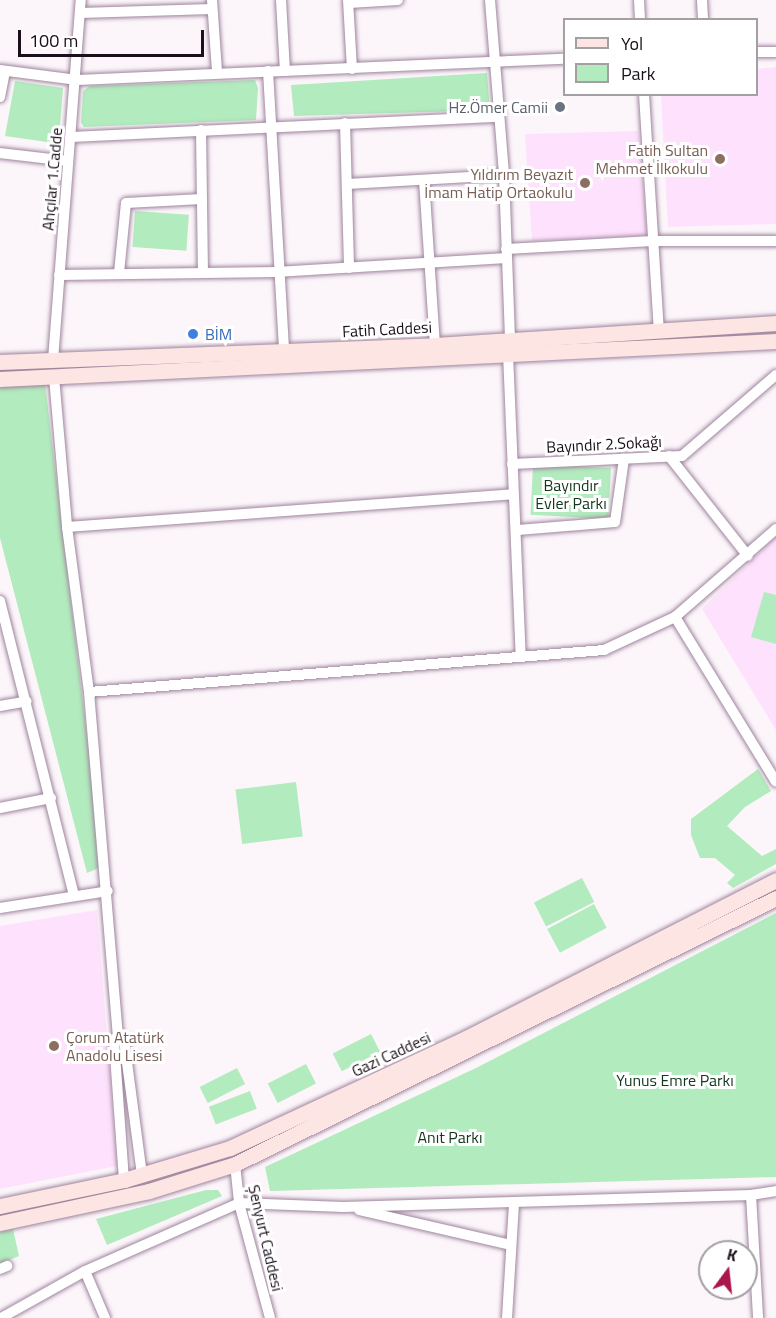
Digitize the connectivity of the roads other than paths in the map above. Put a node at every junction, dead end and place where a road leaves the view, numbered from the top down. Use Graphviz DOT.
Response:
graph roads {
  1 [pos="81,0"];
  2 [pos="281,0"];
  3 [pos="398,0"];
  4 [pos="490,0"];
  5 [pos="639,0"];
  6 [pos="702,0"];
  7 [pos="349,1"];
  8 [pos="145,5"];
  9 [pos="212,5"];
  10 [pos="80,14"];
  11 [pos="640,18"];
  12 [pos="703,18"];
  13 [pos="758,52"];
  14 [pos="776,52"];
  15 [pos="563,59"];
  16 [pos="495,62"];
  17 [pos="352,69"];
  18 [pos="2,71"];
  19 [pos="217,71"];
  20 [pos="268,71"];
  21 [pos="285,71"];
  22 [pos="76,80"];
  23 [pos="644,96"];
  24 [pos="0,97"];
  25 [pos="500,117"];
  26 [pos="345,123"];
  27 [pos="270,126"];
  28 [pos="201,130"];
  29 [pos="70,137"];
  30 [pos="0,153"];
  31 [pos="69,161"];
  32 [pos="504,175"];
  33 [pos="424,180"];
  34 [pos="348,184"];
  35 [pos="202,199"];
  36 [pos="776,241"];
  37 [pos="653,242"];
  38 [pos="506,253"];
  39 [pos="430,263"];
  40 [pos="349,268"];
  41 [pos="203,271"];
  42 [pos="277,272"];
  43 [pos="120,273"];
  44 [pos="59,275"];
  45 [pos="776,323"];
  46 [pos="659,330"];
  47 [pos="776,341"];
  48 [pos="435,345"];
  49 [pos="509,347"];
  50 [pos="284,351"];
  51 [pos="53,360"];
  52 [pos="0,362"];
  53 [pos="776,375"];
  54 [pos="54,377"];
  55 [pos="0,380"];
  56 [pos="669,456"];
  57 [pos="624,459"];
  58 [pos="512,464"];
  59 [pos="513,494"];
  60 [pos="67,527"];
  61 [pos="776,529"];
  62 [pos="518,530"];
  63 [pos="748,556"];
  64 [pos="0,603"];
  65 [pos="675,617"];
  66 [pos="521,657"];
  67 [pos="89,692"];
  68 [pos="27,701"];
  69 [pos="0,706"];
  70 [pos="776,782"];
  71 [pos="51,798"];
  72 [pos="0,808"];
  73 [pos="776,880"];
  74 [pos="108,891"];
  75 [pos="74,896"];
  76 [pos="776,898"];
  77 [pos="0,908"];
  78 [pos="118,1034"];
  79 [pos="230,1148"];
  80 [pos="235,1164"];
  81 [pos="142,1175"];
  82 [pos="124,1180"];
  83 [pos="147,1191"];
  84 [pos="776,1191"];
  85 [pos="751,1195"];
  86 [pos="128,1196"];
  87 [pos="514,1202"];
  88 [pos="239,1203"];
  89 [pos="0,1206"];
  90 [pos="343,1207"];
  91 [pos="0,1223"];
  92 [pos="511,1245"];
  93 [pos="85,1271"];
  94 [pos="1,1318"];
  95 [pos="105,1318"];
  96 [pos="270,1318"];
  97 [pos="507,1318"];
  98 [pos="758,1318"];
  1 -- 10 [label="street, Ahçılar 1.Cadde"];
  2 -- 21 [label="street"];
  3 -- 7 [label="street"];
  4 -- 16 [label="street"];
  5 -- 11 [label="street"];
  6 -- 12 [label="street"];
  7 -- 17 [label="street"];
  8 -- 9 [label="street"];
  8 -- 10 [label="street"];
  9 -- 19 [label="street"];
  10 -- 22 [label="street, Ahçılar 1.Cadde"];
  13 -- 14 [label="street"];
  15 -- 16 [label="street"];
  16 -- 17 [label="street"];
  16 -- 25 [label="street"];
  17 -- 21 [label="street"];
  18 -- 22 [label="street"];
  18 -- 24 [label="street"];
  19 -- 20 [label="street"];
  19 -- 22 [label="street"];
  20 -- 21 [label="street"];
  20 -- 27 [label="street"];
  22 -- 29 [label="street, Ahçılar 1.Cadde"];
  23 -- 37 [label="street"];
  25 -- 26 [label="street"];
  25 -- 32 [label="street"];
  26 -- 27 [label="street"];
  26 -- 34 [label="street"];
  27 -- 28 [label="street"];
  27 -- 42 [label="street"];
  28 -- 29 [label="street"];
  28 -- 35 [label="street"];
  29 -- 31 [label="street, Ahçılar 1.Cadde"];
  30 -- 31 [label="street"];
  31 -- 44 [label="street, Ahçılar 1.Cadde"];
  32 -- 33 [label="street"];
  32 -- 38 [label="street"];
  33 -- 34 [label="street"];
  33 -- 39 [label="street"];
  34 -- 40 [label="street"];
  35 -- 41 [label="street"];
  35 -- 43 [label="street"];
  36 -- 37 [label="street"];
  37 -- 38 [label="street"];
  37 -- 46 [label="street"];
  38 -- 39 [label="street"];
  38 -- 49 [label="street"];
  39 -- 40 [label="street"];
  39 -- 48 [label="street"];
  40 -- 42 [label="street"];
  41 -- 42 [label="street"];
  41 -- 43 [label="street"];
  42 -- 50 [label="street"];
  43 -- 44 [label="street"];
  44 -- 51 [label="street, Ahçılar 1.Cadde"];
  45 -- 46 [label="street, Fatih Caddesi"];
  46 -- 49 [label="street, Fatih Caddesi"];
  47 -- 49 [label="street, Fatih Caddesi"];
  48 -- 49 [label="street, Fatih Caddesi"];
  48 -- 50 [label="street, Fatih Caddesi"];
  49 -- 54 [label="street, Fatih Caddesi"];
  49 -- 58 [label="street"];
  50 -- 51 [label="street, Fatih Caddesi"];
  51 -- 52 [label="street, Fatih Caddesi"];
  51 -- 54 [label="street"];
  53 -- 56 [label="street, Bayındır 2.Sokağı"];
  54 -- 55 [label="street, Fatih Caddesi"];
  54 -- 60 [label="street"];
  56 -- 57 [label="street, Bayındır 2.Sokağı"];
  56 -- 63 [label="street"];
  57 -- 58 [label="street, Bayındır 2.Sokağı"];
  57 -- 62 [label="street"];
  58 -- 59 [label="street"];
  59 -- 60 [label="street"];
  59 -- 62 [label="street"];
  60 -- 67 [label="street"];
  61 -- 63 [label="street"];
  62 -- 66 [label="street"];
  63 -- 65 [label="street"];
  64 -- 68 [label="street"];
  65 -- 66 [label="street"];
  65 -- 70 [label="street"];
  66 -- 67 [label="street"];
  67 -- 74 [label="street"];
  68 -- 69 [label="street"];
  68 -- 71 [label="street"];
  71 -- 72 [label="street"];
  71 -- 75 [label="street"];
  73 -- 79 [label="street, Gazi Caddesi"];
  74 -- 75 [label="street"];
  74 -- 78 [label="street"];
  75 -- 77 [label="street"];
  76 -- 80 [label="street, Gazi Caddesi"];
  78 -- 81 [label="street"];
  78 -- 82 [label="street"];
  79 -- 80 [label="street"];
  79 -- 81 [label="street, Gazi Caddesi"];
  80 -- 83 [label="street, Gazi Caddesi"];
  80 -- 88 [label="street, Şenyurt Caddesi"];
  81 -- 82 [label="street, Gazi Caddesi"];
  81 -- 83 [label="street"];
  82 -- 86 [label="street"];
  82 -- 89 [label="street, Gazi Caddesi"];
  83 -- 86 [label="street, Gazi Caddesi"];
  84 -- 85 [label="street"];
  85 -- 87 [label="street"];
  85 -- 98 [label="street"];
  86 -- 91 [label="street, Gazi Caddesi"];
  87 -- 90 [label="street"];
  87 -- 92 [label="street"];
  88 -- 90 [label="street"];
  88 -- 93 [label="street"];
  88 -- 96 [label="street, Şenyurt Caddesi"];
  90 -- 92 [label="street"];
  92 -- 97 [label="street"];
  93 -- 94 [label="street"];
  93 -- 95 [label="street"];
}
